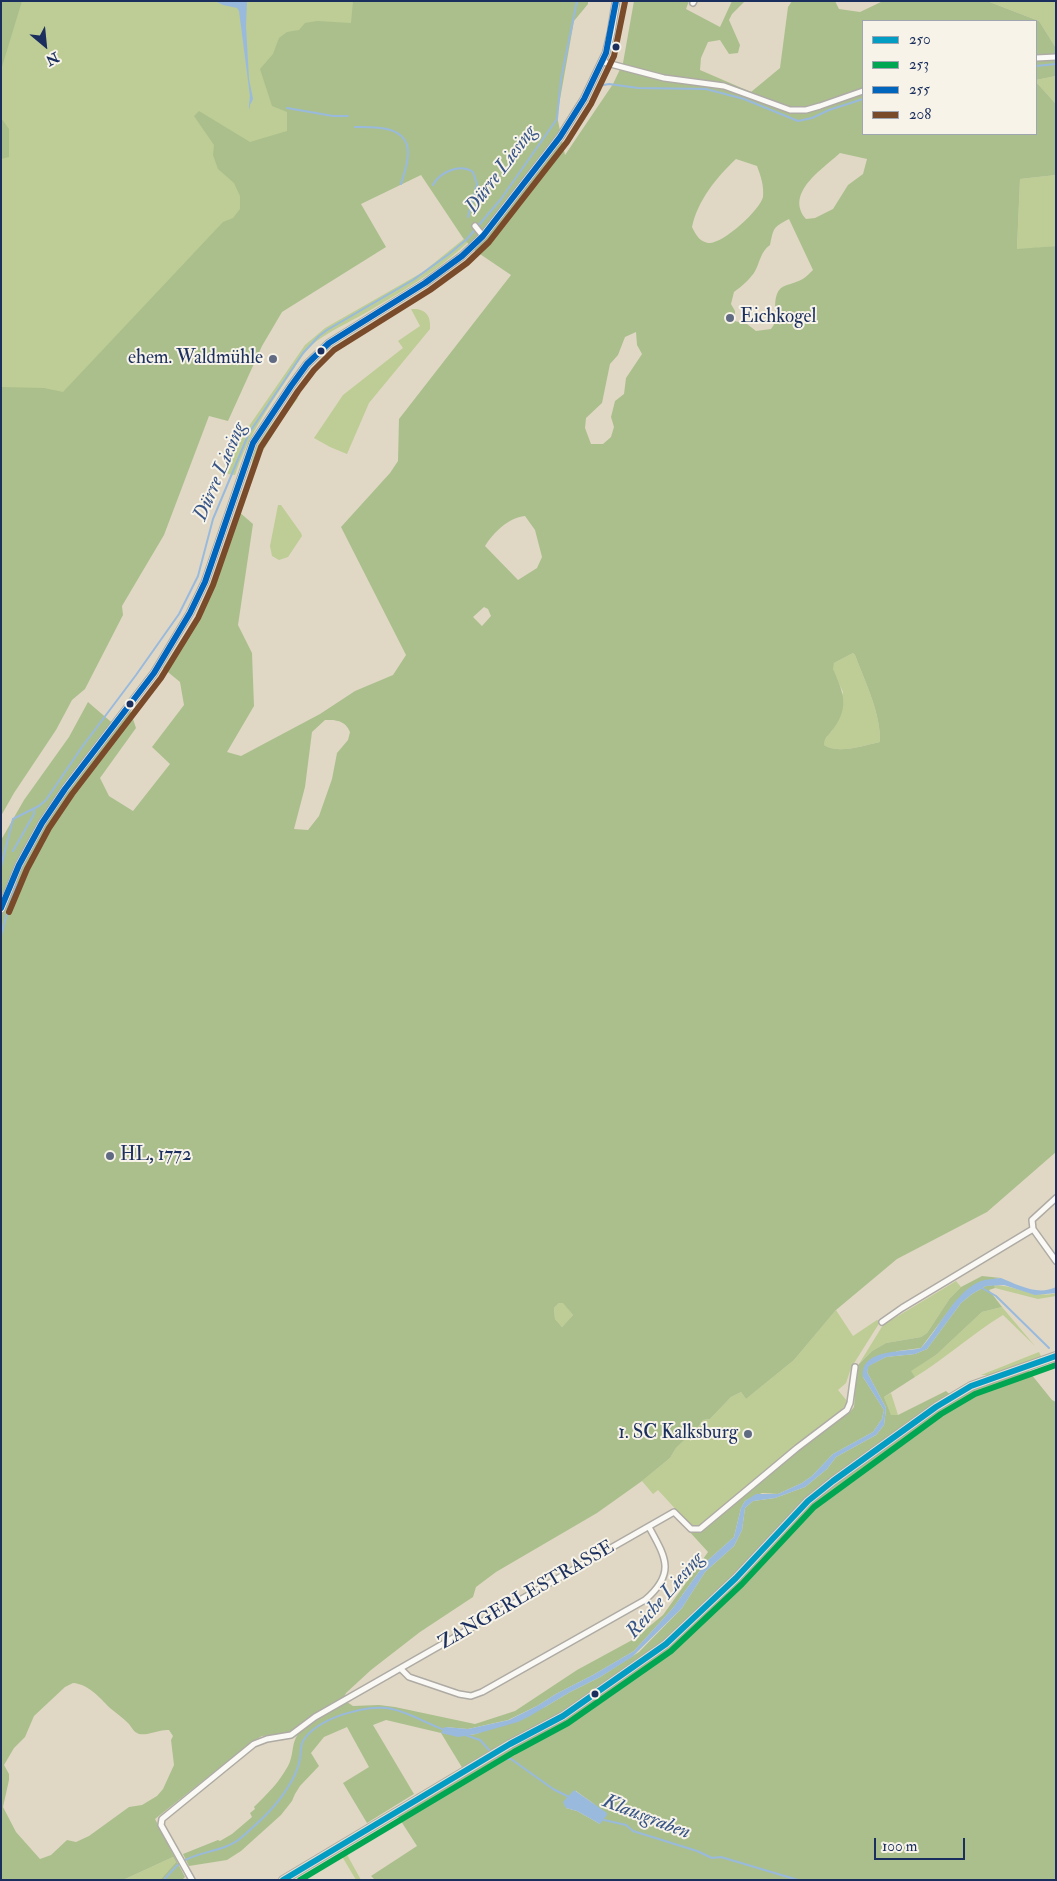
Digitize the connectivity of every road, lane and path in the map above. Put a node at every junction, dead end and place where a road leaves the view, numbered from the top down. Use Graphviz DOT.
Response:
graph roads {
  1 [pos="616,1"];
  2 [pos="1056,57"];
  3 [pos="1037,58"];
  4 [pos="603,62"];
  5 [pos="862,91"];
  6 [pos="476,226"];
  7 [pos="481,233"];
  8 [pos="1,909"];
  9 [pos="1056,1198"];
  10 [pos="1033,1229"];
  11 [pos="1056,1261"];
  12 [pos="882,1322"];
  13 [pos="1056,1356"];
  14 [pos="855,1368"];
  15 [pos="649,1527"];
  16 [pos="401,1668"];
  17 [pos="192,1880"];
  18 [pos="283,1880"];
  1 -- 4 [label="main road"];
  2 -- 3 [label="street"];
  4 -- 5 [label="street"];
  4 -- 7 [label="main road"];
  6 -- 7 [label="street"];
  7 -- 8 [label="main road"];
  9 -- 10 [label="street"];
  10 -- 11 [label="street"];
  10 -- 12 [label="street"];
  13 -- 18 [label="main road"];
  14 -- 15 [label="street, ZANGERLESTRASSE"];
  15 -- 16 [label="street, ZANGERLESTRASSE"];
  15 -- 16 [label="street"];
  16 -- 17 [label="street, ZANGERLESTRASSE"];
}
